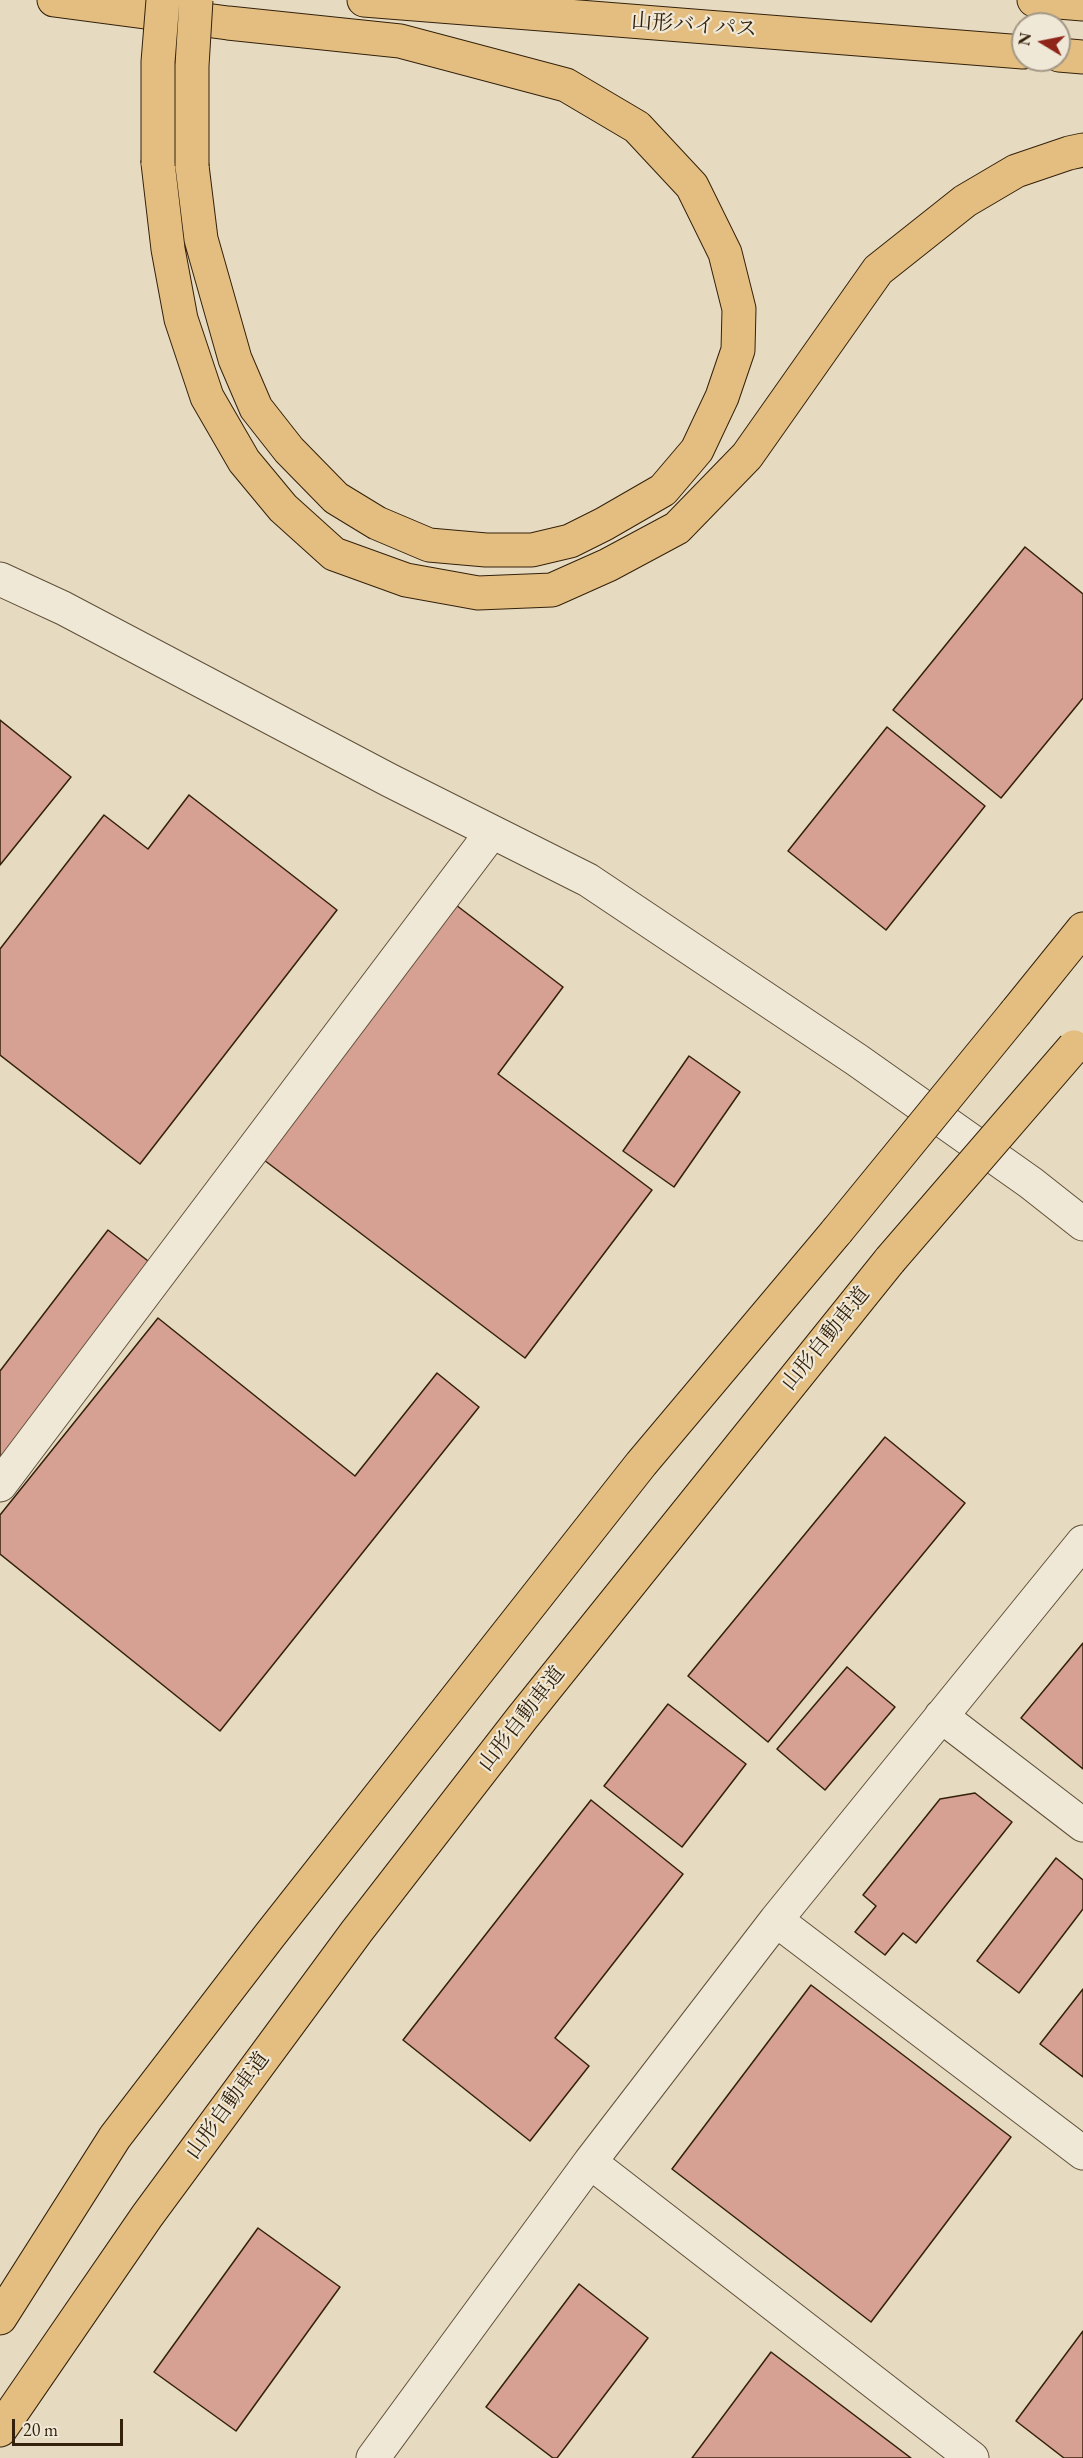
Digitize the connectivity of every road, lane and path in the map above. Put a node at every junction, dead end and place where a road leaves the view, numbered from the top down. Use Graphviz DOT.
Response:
graph roads {
  1 [pos="54,0"];
  2 [pos="163,0"];
  3 [pos="196,0"];
  4 [pos="364,0"];
  5 [pos="1034,0"];
  6 [pos="1083,4"];
  7 [pos="1011,51"];
  8 [pos="1083,150"];
  9 [pos="0,579"];
  10 [pos="492,832"];
  11 [pos="1083,929"];
  12 [pos="1083,940"];
  13 [pos="1016,1012"];
  14 [pos="1079,1042"];
  15 [pos="1083,1224"];
  16 [pos="0,1485"];
  17 [pos="1083,1542"];
  18 [pos="941,1716"];
  19 [pos="1083,1825"];
  20 [pos="776,1920"];
  21 [pos="1083,2152"];
  22 [pos="590,2162"];
  23 [pos="0,2318"];
  24 [pos="0,2430"];
  25 [pos="373,2458"];
  26 [pos="972,2458"];
  1 -- 3 [label="highway, bridge"];
  2 -- 8 [label="highway, bridge"];
  4 -- 7 [label="highway, 山形バイパス"];
  5 -- 6 [label="highway"];
  9 -- 10 [label="street"];
  10 -- 15 [label="street"];
  10 -- 16 [label="street"];
  11 -- 13 [label="highway"];
  12 -- 13 [label="highway"];
  13 -- 23 [label="highway, bridge"];
  14 -- 24 [label="highway, 山形自動車道, bridge"];
  17 -- 18 [label="street"];
  18 -- 19 [label="street"];
  18 -- 20 [label="street"];
  20 -- 21 [label="street"];
  20 -- 22 [label="street"];
  22 -- 25 [label="street"];
  22 -- 26 [label="street"];
}
